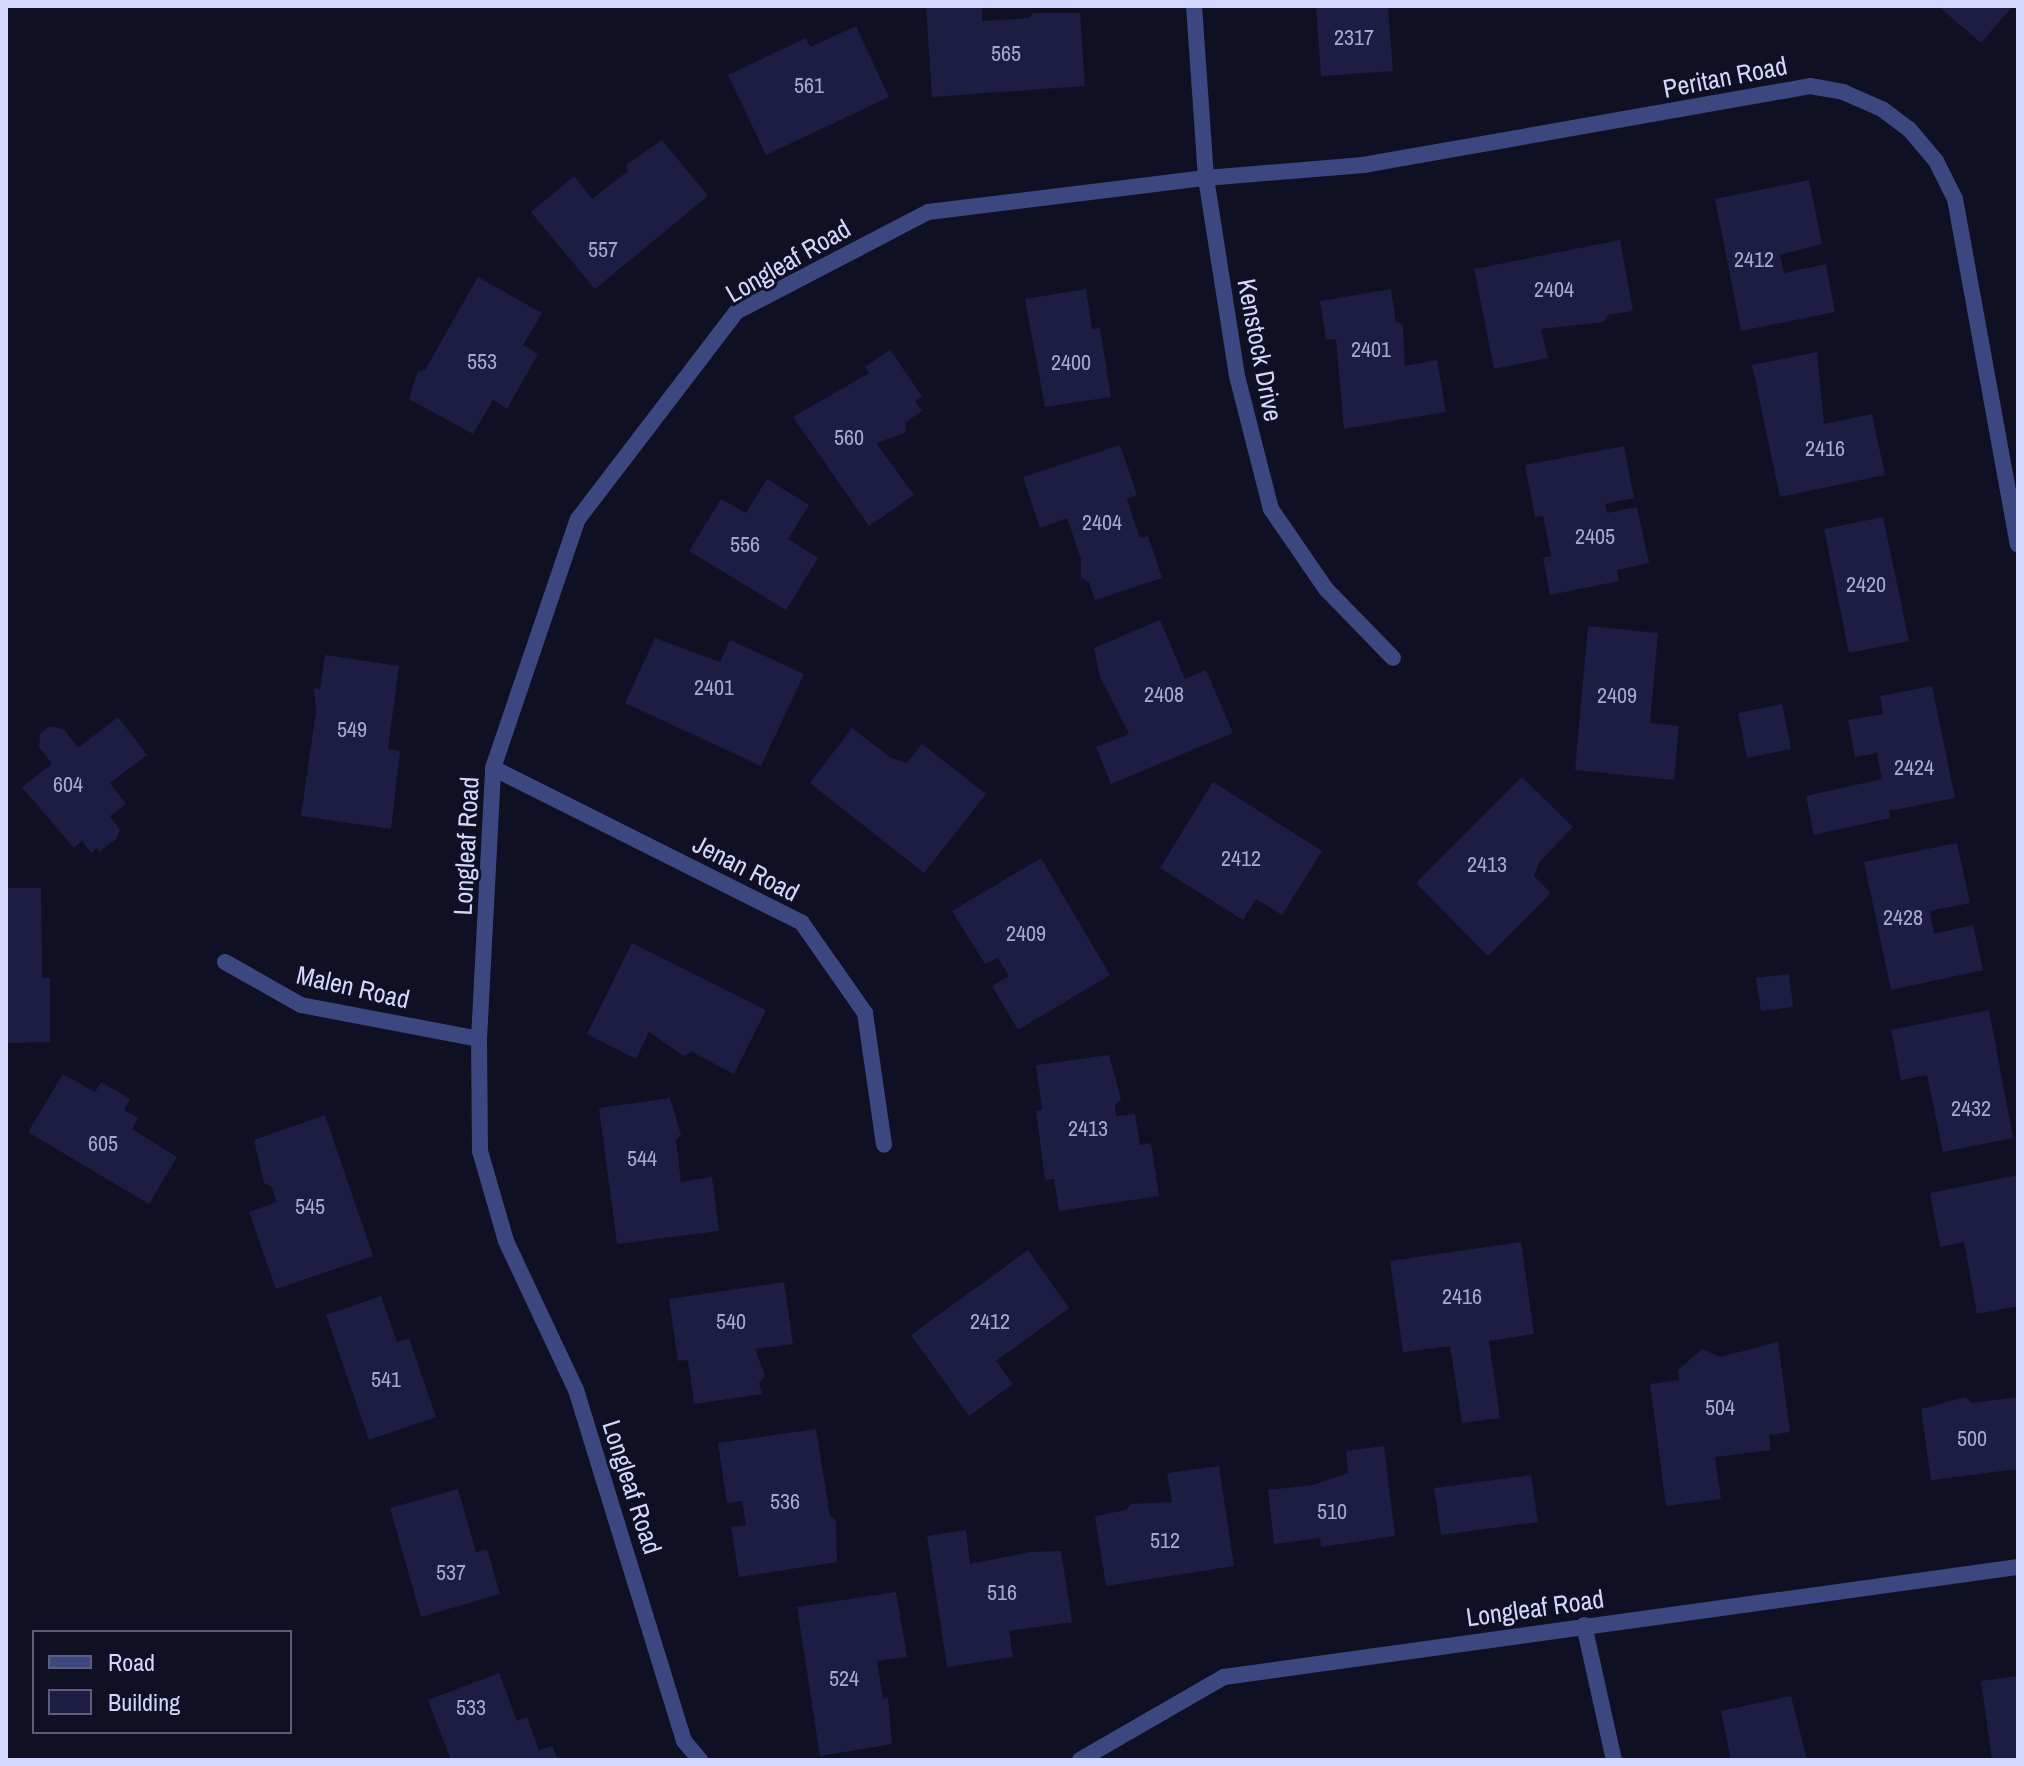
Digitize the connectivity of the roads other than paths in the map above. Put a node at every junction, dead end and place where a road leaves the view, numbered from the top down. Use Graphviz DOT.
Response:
graph roads {
  1 [pos="1194,6"];
  2 [pos="1206,178"];
  3 [pos="2015,516"];
  4 [pos="2018,544"];
  5 [pos="1393,658"];
  6 [pos="493,768"];
  7 [pos="225,962"];
  8 [pos="479,1039"];
  9 [pos="884,1145"];
  10 [pos="2018,1567"];
  11 [pos="1584,1625"];
  12 [pos="700,1760"];
  13 [pos="1080,1760"];
  14 [pos="1614,1760"];
  1 -- 2 [label="street, Kenstock Drive"];
  2 -- 3 [label="street, Peritan Road"];
  2 -- 5 [label="street, Kenstock Drive"];
  2 -- 6 [label="street, Longleaf Road"];
  3 -- 4 [label="street, Peritan Road"];
  6 -- 8 [label="street, Longleaf Road"];
  6 -- 9 [label="street, Jenan Road"];
  7 -- 8 [label="street, Malen Road"];
  8 -- 12 [label="street, Longleaf Road"];
  10 -- 11 [label="street, Longleaf Road"];
  11 -- 13 [label="street, Longleaf Road"];
  11 -- 14 [label="street"];
}
